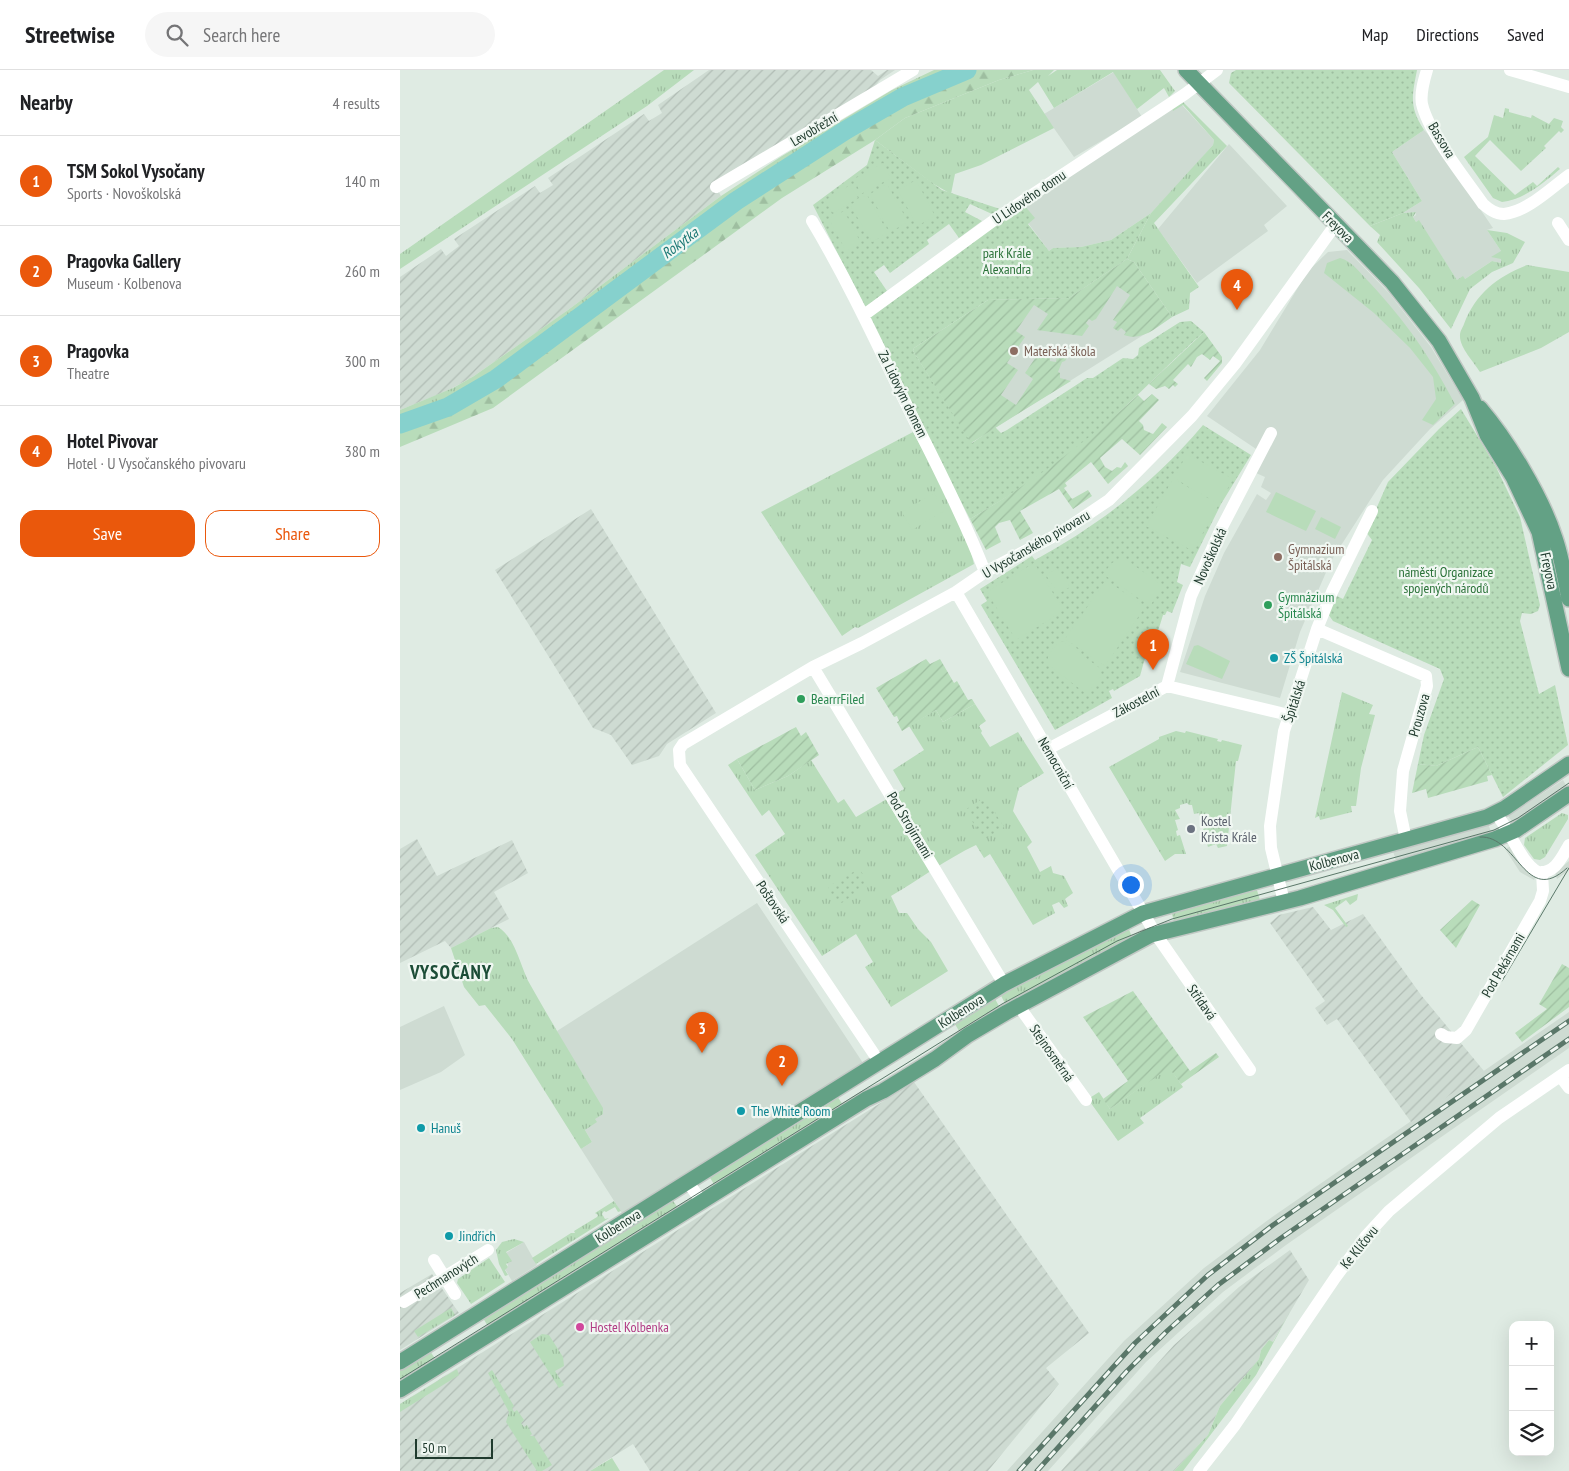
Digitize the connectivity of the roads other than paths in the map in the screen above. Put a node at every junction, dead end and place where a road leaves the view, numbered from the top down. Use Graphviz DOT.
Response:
graph roads {
  1 [pos="913,70"];
  2 [pos="1186,70"];
  3 [pos="1217,70"];
  4 [pos="1427,70"];
  5 [pos="1510,70"];
  6 [pos="1199,84"];
  7 [pos="1569,87"];
  8 [pos="1569,174"];
  9 [pos="716,187"];
  10 [pos="812,220"];
  11 [pos="1558,223"];
  12 [pos="1336,224"];
  13 [pos="1569,240"];
  14 [pos="864,315"];
  15 [pos="1472,398"];
  16 [pos="1271,433"];
  17 [pos="1372,511"];
  18 [pos="985,572"];
  19 [pos="956,592"];
  20 [pos="1569,599"];
  21 [pos="1317,629"];
  22 [pos="813,668"];
  23 [pos="1569,669"];
  24 [pos="1167,686"];
  25 [pos="1289,714"];
  26 [pos="1048,749"];
  27 [pos="679,750"];
  28 [pos="1569,764"];
  29 [pos="1569,794"];
  30 [pos="1495,813"];
  31 [pos="1510,833"];
  32 [pos="1406,840"];
  33 [pos="1569,845"];
  34 [pos="1542,872"];
  35 [pos="1278,875"];
  36 [pos="1284,902"];
  37 [pos="1143,913"];
  38 [pos="1155,933"];
  39 [pos="1004,984"];
  40 [pos="1018,1005"];
  41 [pos="1441,1034"];
  42 [pos="874,1054"];
  43 [pos="1250,1070"];
  44 [pos="1565,1073"];
  45 [pos="1569,1088"];
  46 [pos="1086,1100"];
  47 [pos="688,1182"];
  48 [pos="701,1201"];
  49 [pos="488,1250"];
  50 [pos="434,1260"];
  51 [pos="444,1277"];
  52 [pos="455,1294"];
  53 [pos="404,1302"];
  54 [pos="400,1362"];
  55 [pos="400,1390"];
  56 [pos="1204,1469"];
  1 -- 9 [label="street, Levobřežní"];
  2 -- 6 [label="main road, Freyova"];
  3 -- 6 [label="street, U Lidového domu"];
  4 -- 8 [label="street, Bassova"];
  5 -- 7 [label="street"];
  6 -- 12 [label="main road, Freyova"];
  6 -- 14 [label="street, U Lidového domu"];
  10 -- 14 [label="street, Za Lidovým domem"];
  11 -- 13 [label="street"];
  12 -- 15 [label="main road, Freyova"];
  12 -- 18 [label="street, U Vysočanského pivovaru"];
  14 -- 18 [label="street, Za Lidovým domem"];
  15 -- 20 [label="main road, Freyova"];
  15 -- 23 [label="main road, Freyova"];
  16 -- 24 [label="street, Novoškolská"];
  17 -- 21 [label="street, Špitálská"];
  18 -- 19 [label="street, U Vysočanského pivovaru"];
  19 -- 22 [label="street, U Vysočanského pivovaru"];
  19 -- 26 [label="street, Nemocniční"];
  21 -- 25 [label="street, Špitálská"];
  21 -- 32 [label="street, Prouzova"];
  22 -- 27 [label="street, U Vysočanského pivovaru"];
  22 -- 39 [label="street, Pod Strojírnami"];
  24 -- 25 [label="street, Zákostelní"];
  24 -- 26 [label="street, Zákostelní"];
  25 -- 35 [label="street, Špitálská"];
  26 -- 37 [label="street, Nemocniční"];
  27 -- 42 [label="street, Poštovská"];
  28 -- 30 [label="main road, Kolbenova"];
  29 -- 31 [label="main road, Kolbenova"];
  30 -- 31 [label="street"];
  30 -- 32 [label="main road, Kolbenova"];
  31 -- 34 [label="street"];
  31 -- 36 [label="main road, Kolbenova"];
  32 -- 35 [label="main road, Kolbenova"];
  33 -- 34 [label="street"];
  34 -- 41 [label="street, Pod Pekárnami"];
  35 -- 36 [label="street, Špitálská"];
  35 -- 37 [label="main road, Kolbenova"];
  36 -- 38 [label="main road, Kolbenova"];
  37 -- 38 [label="street, Nemocniční"];
  37 -- 39 [label="main road, Kolbenova"];
  38 -- 40 [label="main road, Kolbenova"];
  38 -- 43 [label="street, Střídavá"];
  39 -- 47 [label="main road, Kolbenova"];
  40 -- 46 [label="street, Stejnosměrná"];
  40 -- 48 [label="main road, Kolbenova"];
  44 -- 45 [label="street"];
  44 -- 56 [label="street, Ke Klíčovu"];
  47 -- 48 [label="street"];
  47 -- 54 [label="main road, Kolbenova"];
  48 -- 55 [label="main road, Kolbenova"];
  49 -- 51 [label="street, Pechmanových"];
  50 -- 51 [label="street"];
  51 -- 52 [label="street"];
  51 -- 53 [label="street, Pechmanových"];
}
